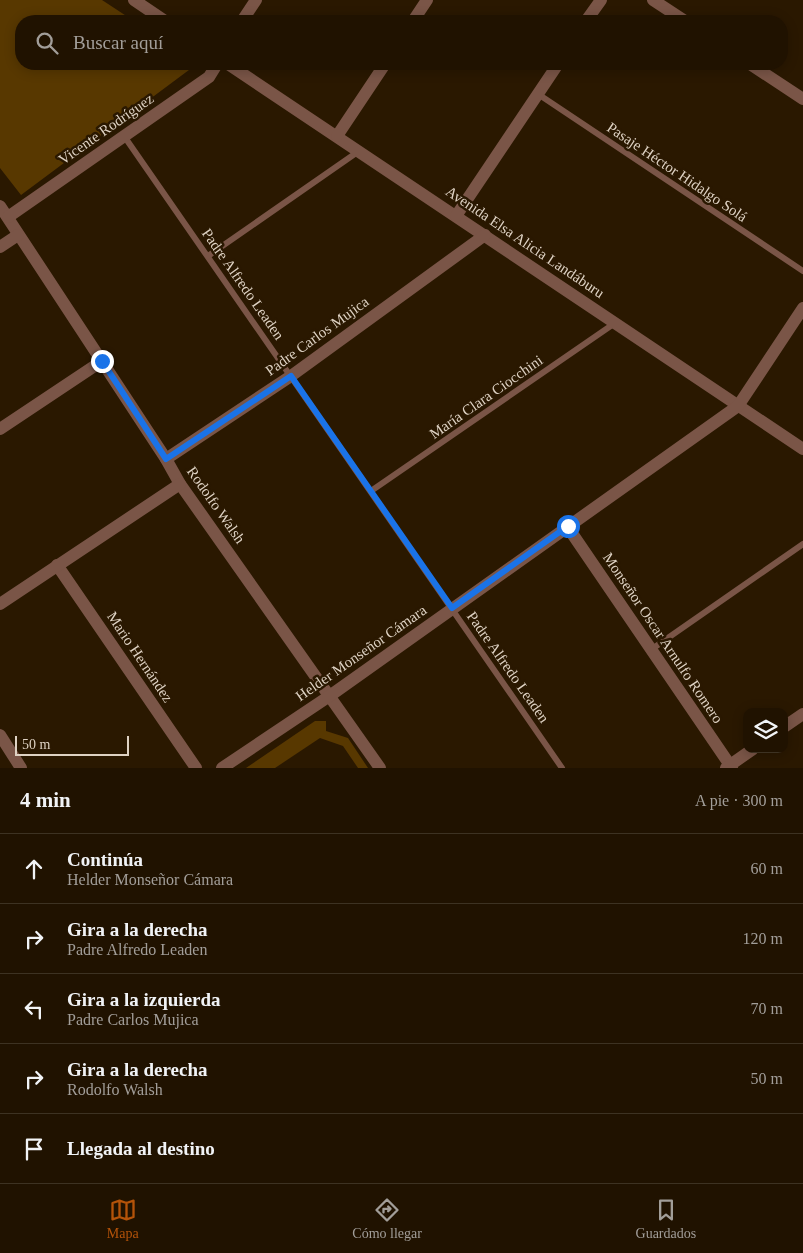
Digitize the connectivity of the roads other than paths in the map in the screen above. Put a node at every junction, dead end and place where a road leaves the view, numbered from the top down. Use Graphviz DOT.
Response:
graph roads {
  1 [pos="134,0"];
  2 [pos="256,0"];
  3 [pos="427,0"];
  4 [pos="601,0"];
  5 [pos="653,0"];
  6 [pos="156,15"];
  7 [pos="246,15"];
  8 [pos="417,15"];
  9 [pos="590,15"];
  10 [pos="677,15"];
  11 [pos="213,70"];
  12 [pos="237,70"];
  13 [pos="381,70"];
  14 [pos="554,70"];
  15 [pos="759,70"];
  16 [pos="538,94"];
  17 [pos="803,99"];
  18 [pos="124,136"];
  19 [pos="337,136"];
  20 [pos="360,151"];
  21 [pos="0,206"];
  22 [pos="456,216"];
  23 [pos="8,218"];
  24 [pos="18,234"];
  25 [pos="485,235"];
  26 [pos="0,247"];
  27 [pos="208,256"];
  28 [pos="803,270"];
  29 [pos="803,308"];
  30 [pos="615,322"];
  31 [pos="102,361"];
  32 [pos="291,376"];
  33 [pos="738,406"];
  34 [pos="0,429"];
  35 [pos="803,449"];
  36 [pos="166,459"];
  37 [pos="180,484"];
  38 [pos="371,491"];
  39 [pos="568,526"];
  40 [pos="803,544"];
  41 [pos="57,565"];
  42 [pos="0,604"];
  43 [pos="452,608"];
  44 [pos="652,650"];
  45 [pos="331,696"];
  46 [pos="803,714"];
  47 [pos="788,724"];
  48 [pos="0,735"];
  49 [pos="748,753"];
  50 [pos="730,767"];
  51 [pos="21,768"];
  52 [pos="196,768"];
  53 [pos="222,768"];
  54 [pos="380,768"];
  55 [pos="562,768"];
  1 -- 6 [label="street"];
  2 -- 7 [label="street"];
  3 -- 8 [label="street"];
  4 -- 9 [label="street"];
  5 -- 10 [label="street"];
  11 -- 18 [label="street, Vicente Rodríguez"];
  12 -- 19 [label="street, Avenida Elsa Alicia Landáburu"];
  13 -- 19 [label="street"];
  14 -- 16 [label="street"];
  15 -- 17 [label="street"];
  16 -- 22 [label="street"];
  16 -- 28 [label="lane, Pasaje Héctor Hidalgo Solá"];
  18 -- 23 [label="street, Vicente Rodríguez"];
  18 -- 27 [label="lane, Padre Alfredo Leaden"];
  19 -- 20 [label="street, Avenida Elsa Alicia Landáburu"];
  20 -- 22 [label="street, Avenida Elsa Alicia Landáburu"];
  20 -- 27 [label="lane"];
  21 -- 23 [label="street, Rodolfo Walsh"];
  22 -- 25 [label="street, Avenida Elsa Alicia Landáburu"];
  23 -- 24 [label="street, Rodolfo Walsh"];
  24 -- 26 [label="street"];
  24 -- 31 [label="street, Rodolfo Walsh"];
  25 -- 30 [label="street, Avenida Elsa Alicia Landáburu"];
  25 -- 32 [label="street, Padre Carlos Mujica"];
  27 -- 32 [label="lane, Padre Alfredo Leaden"];
  29 -- 33 [label="street"];
  30 -- 33 [label="street, Avenida Elsa Alicia Landáburu"];
  30 -- 38 [label="lane, María Clara Ciocchini"];
  31 -- 34 [label="street"];
  31 -- 36 [label="street, Rodolfo Walsh"];
  32 -- 36 [label="street, Padre Carlos Mujica"];
  32 -- 38 [label="lane, Padre Alfredo Leaden"];
  33 -- 35 [label="street, Avenida Elsa Alicia Landáburu"];
  33 -- 39 [label="street, Helder Monseñor Cámara"];
  36 -- 37 [label="street, Rodolfo Walsh"];
  37 -- 41 [label="street"];
  37 -- 45 [label="street, Rodolfo Walsh"];
  38 -- 43 [label="lane, Padre Alfredo Leaden"];
  39 -- 43 [label="street, Helder Monseñor Cámara"];
  39 -- 44 [label="street, Monseñor Oscar Arnulfo Romero"];
  40 -- 44 [label="lane"];
  41 -- 42 [label="street"];
  41 -- 52 [label="street, Mario Hernández"];
  43 -- 45 [label="street, Helder Monseñor Cámara"];
  43 -- 55 [label="lane, Padre Alfredo Leaden"];
  44 -- 50 [label="street, Monseñor Oscar Arnulfo Romero"];
  45 -- 53 [label="street, Helder Monseñor Cámara"];
  45 -- 54 [label="street, Rodolfo Walsh"];
  46 -- 47 [label="street"];
  48 -- 51 [label="street"];
  49 -- 50 [label="street"];
}
